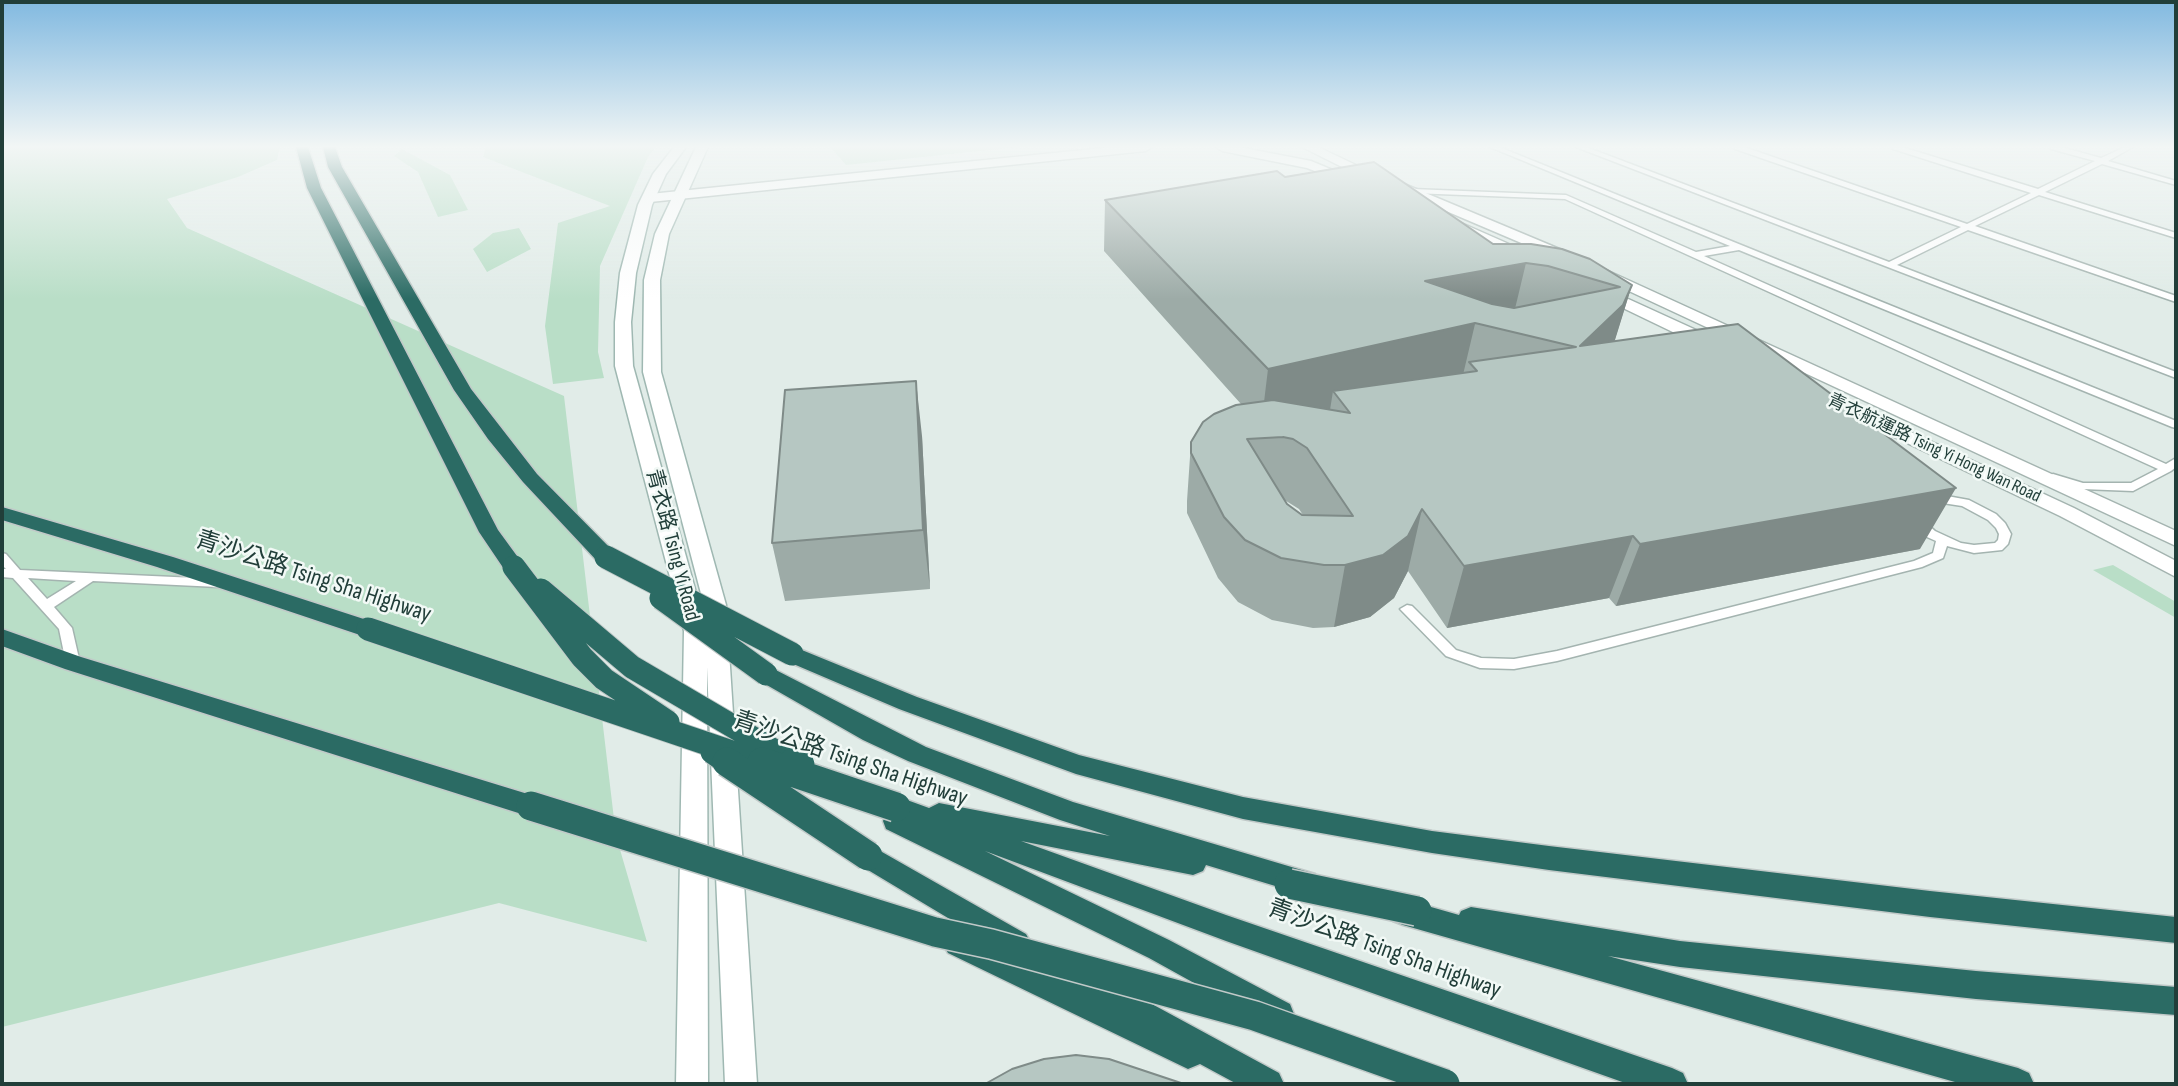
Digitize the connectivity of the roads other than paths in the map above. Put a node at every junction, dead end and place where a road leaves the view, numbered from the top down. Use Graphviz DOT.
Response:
graph roads {
  1 [pos="319,198"];
  2 [pos="352,198"];
  3 [pos="650,198"];
  4 [pos="654,198"];
  5 [pos="677,198"];
  6 [pos="1405,198"];
  7 [pos="1426,198"];
  8 [pos="1568,198"];
  9 [pos="1620,198"];
  10 [pos="1713,198"];
  11 [pos="1884,198"];
  12 [pos="2027,198"];
  13 [pos="2056,198"];
  14 [pos="1968,227"];
  15 [pos="2176,236"];
  16 [pos="1742,247"];
  17 [pos="1696,255"];
  18 [pos="1890,265"];
  19 [pos="1585,272"];
  20 [pos="1561,273"];
  21 [pos="2176,299"];
  22 [pos="1734,354"];
  23 [pos="2176,375"];
  24 [pos="1810,390"];
  25 [pos="2176,425"];
  26 [pos="2171,465"];
  27 [pos="2020,466"];
  28 [pos="1910,491"];
  29 [pos="1936,498"];
  30 [pos="1900,512"];
  31 [pos="2,513"];
  32 [pos="1921,527"];
  33 [pos="2176,538"];
  34 [pos="1942,540"];
  35 [pos="2,557"];
  36 [pos="606,557"];
  37 [pos="514,567"];
  38 [pos="2176,570"];
  39 [pos="8,574"];
  40 [pos="91,577"];
  41 [pos="235,584"];
  42 [pos="45,606"];
  43 [pos="1407,610"];
  44 [pos="2,637"];
  45 [pos="73,663"];
  46 [pos="896,807"];
  47 [pos="2176,930"];
  48 [pos="935,932"];
  49 [pos="2176,1002"];
  50 [pos="692,1084"];
  51 [pos="741,1084"];
  52 [pos="1253,1084"];
  53 [pos="1268,1084"];
  54 [pos="1410,1084"];
  55 [pos="1445,1084"];
  56 [pos="1672,1084"];
  57 [pos="2018,1084"];
  1 -- 37 [label="highway"];
  2 -- 36 [label="highway"];
  3 -- 4 [label="main road"];
  3 -- 50 [label="main road, 青衣路 Tsing Yi Road"];
  5 -- 51 [label="main road, 青衣路 Tsing Yi Road"];
  6 -- 20 [label="main road, 青衣航運路 Tsing Yi Hong Wan Road"];
  7 -- 19 [label="main road, 青衣航運路 Tsing Yi Hong Wan Road"];
  8 -- 17 [label="lane"];
  9 -- 16 [label="lane"];
  10 -- 18 [label="lane"];
  11 -- 14 [label="lane"];
  12 -- 14 [label="lane"];
  13 -- 15 [label="lane"];
  14 -- 18 [label="lane"];
  14 -- 21 [label="lane"];
  16 -- 17 [label="lane"];
  16 -- 25 [label="lane"];
  17 -- 26 [label="lane"];
  18 -- 23 [label="lane"];
  19 -- 22 [label="main road, 青衣航運路 Tsing Yi Hong Wan Road"];
  19 -- 27 [label="main road, 青衣航運路 Tsing Yi Hong Wan Road"];
  24 -- 38 [label="main road, 青衣航運路 Tsing Yi Hong Wan Road"];
  26 -- 27 [label="lane"];
  27 -- 33 [label="main road, 青衣航運路 Tsing Yi Hong Wan Road"];
  28 -- 29 [label="lane"];
  29 -- 32 [label="lane"];
  29 -- 34 [label="lane"];
  30 -- 32 [label="lane"];
  31 -- 41 [label="highway, 青沙公路 Tsing Sha Highway"];
  32 -- 34 [label="lane"];
  34 -- 43 [label="lane"];
  35 -- 39 [label="lane"];
  36 -- 47 [label="highway, bridge"];
  36 -- 57 [label="highway, bridge"];
  37 -- 53 [label="highway, bridge"];
  37 -- 54 [label="highway, bridge"];
  39 -- 40 [label="lane"];
  39 -- 42 [label="lane"];
  40 -- 41 [label="lane"];
  40 -- 42 [label="lane"];
  41 -- 46 [label="highway, 青沙公路 Tsing Sha Highway, bridge"];
  42 -- 45 [label="lane"];
  44 -- 45 [label="highway"];
  45 -- 48 [label="highway, bridge"];
  46 -- 49 [label="highway, bridge"];
  46 -- 56 [label="highway, 青沙公路 Tsing Sha Highway"];
  48 -- 52 [label="highway, bridge"];
  48 -- 55 [label="highway, bridge"];
}
